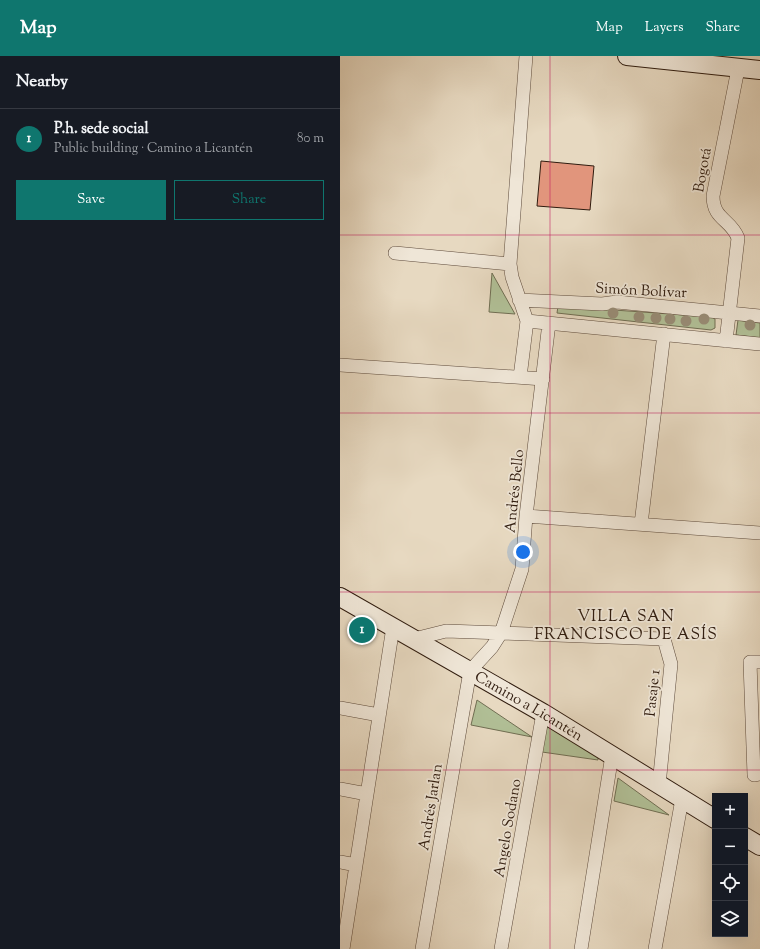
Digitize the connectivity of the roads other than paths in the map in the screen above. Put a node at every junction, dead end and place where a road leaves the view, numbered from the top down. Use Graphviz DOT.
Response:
graph roads {
  1 [pos="526,56"];
  2 [pos="627,56"];
  3 [pos="738,68"];
  4 [pos="760,70"];
  5 [pos="396,253"];
  6 [pos="510,264"];
  7 [pos="519,300"];
  8 [pos="729,312"];
  9 [pos="760,316"];
  10 [pos="527,321"];
  11 [pos="549,323"];
  12 [pos="664,334"];
  13 [pos="726,340"];
  14 [pos="760,344"];
  15 [pos="340,365"];
  16 [pos="520,377"];
  17 [pos="543,379"];
  18 [pos="526,516"];
  19 [pos="641,524"];
  20 [pos="760,533"];
  21 [pos="340,597"];
  22 [pos="393,627"];
  23 [pos="501,633"];
  24 [pos="414,639"];
  25 [pos="755,662"];
  26 [pos="470,671"];
  27 [pos="340,708"];
  28 [pos="544,713"];
  29 [pos="379,715"];
  30 [pos="612,755"];
  31 [pos="757,774"];
  32 [pos="659,785"];
  33 [pos="340,789"];
  34 [pos="367,794"];
  35 [pos="682,799"];
  36 [pos="712,817"];
  37 [pos="748,839"];
  38 [pos="760,846"];
  39 [pos="340,862"];
  40 [pos="356,865"];
  41 [pos="342,934"];
  42 [pos="343,949"];
  43 [pos="422,949"];
  44 [pos="501,949"];
  45 [pos="581,949"];
  46 [pos="655,949"];
  1 -- 6 [label="street"];
  2 -- 3 [label="street"];
  3 -- 4 [label="street"];
  3 -- 8 [label="street, Bogotá"];
  5 -- 6 [label="street"];
  6 -- 7 [label="street"];
  7 -- 8 [label="street, Simón Bolívar"];
  7 -- 10 [label="street"];
  8 -- 9 [label="street, Simón Bolívar"];
  8 -- 13 [label="street, Bogotá"];
  10 -- 11 [label="street"];
  10 -- 16 [label="street"];
  11 -- 12 [label="street"];
  11 -- 17 [label="street, Andrés Bello"];
  12 -- 13 [label="street"];
  12 -- 19 [label="street"];
  13 -- 14 [label="street"];
  15 -- 16 [label="street"];
  16 -- 17 [label="street"];
  17 -- 18 [label="street, Andrés Bello"];
  18 -- 19 [label="street"];
  18 -- 23 [label="street, Andrés Bello"];
  19 -- 20 [label="street"];
  21 -- 22 [label="street, Camino a Licantén"];
  22 -- 24 [label="street, Camino a Licantén"];
  22 -- 29 [label="street"];
  23 -- 24 [label="street, Pasaje 1"];
  23 -- 26 [label="street, Andrés Bello"];
  23 -- 32 [label="street, Pasaje 1"];
  24 -- 26 [label="street, Camino a Licantén"];
  25 -- 31 [label="street"];
  26 -- 28 [label="street, Camino a Licantén"];
  26 -- 43 [label="street, Andrés Jarlan"];
  27 -- 29 [label="street"];
  28 -- 30 [label="street, Camino a Licantén"];
  28 -- 44 [label="street, Angelo Sodano"];
  29 -- 34 [label="street"];
  30 -- 32 [label="street, Camino a Licantén"];
  30 -- 45 [label="street"];
  32 -- 35 [label="street, Camino a Licantén"];
  33 -- 34 [label="street"];
  34 -- 40 [label="street"];
  35 -- 36 [label="street, Camino a Licantén"];
  35 -- 46 [label="street"];
  37 -- 38 [label="street"];
  39 -- 40 [label="street"];
  40 -- 41 [label="street"];
  41 -- 42 [label="street"];
}
